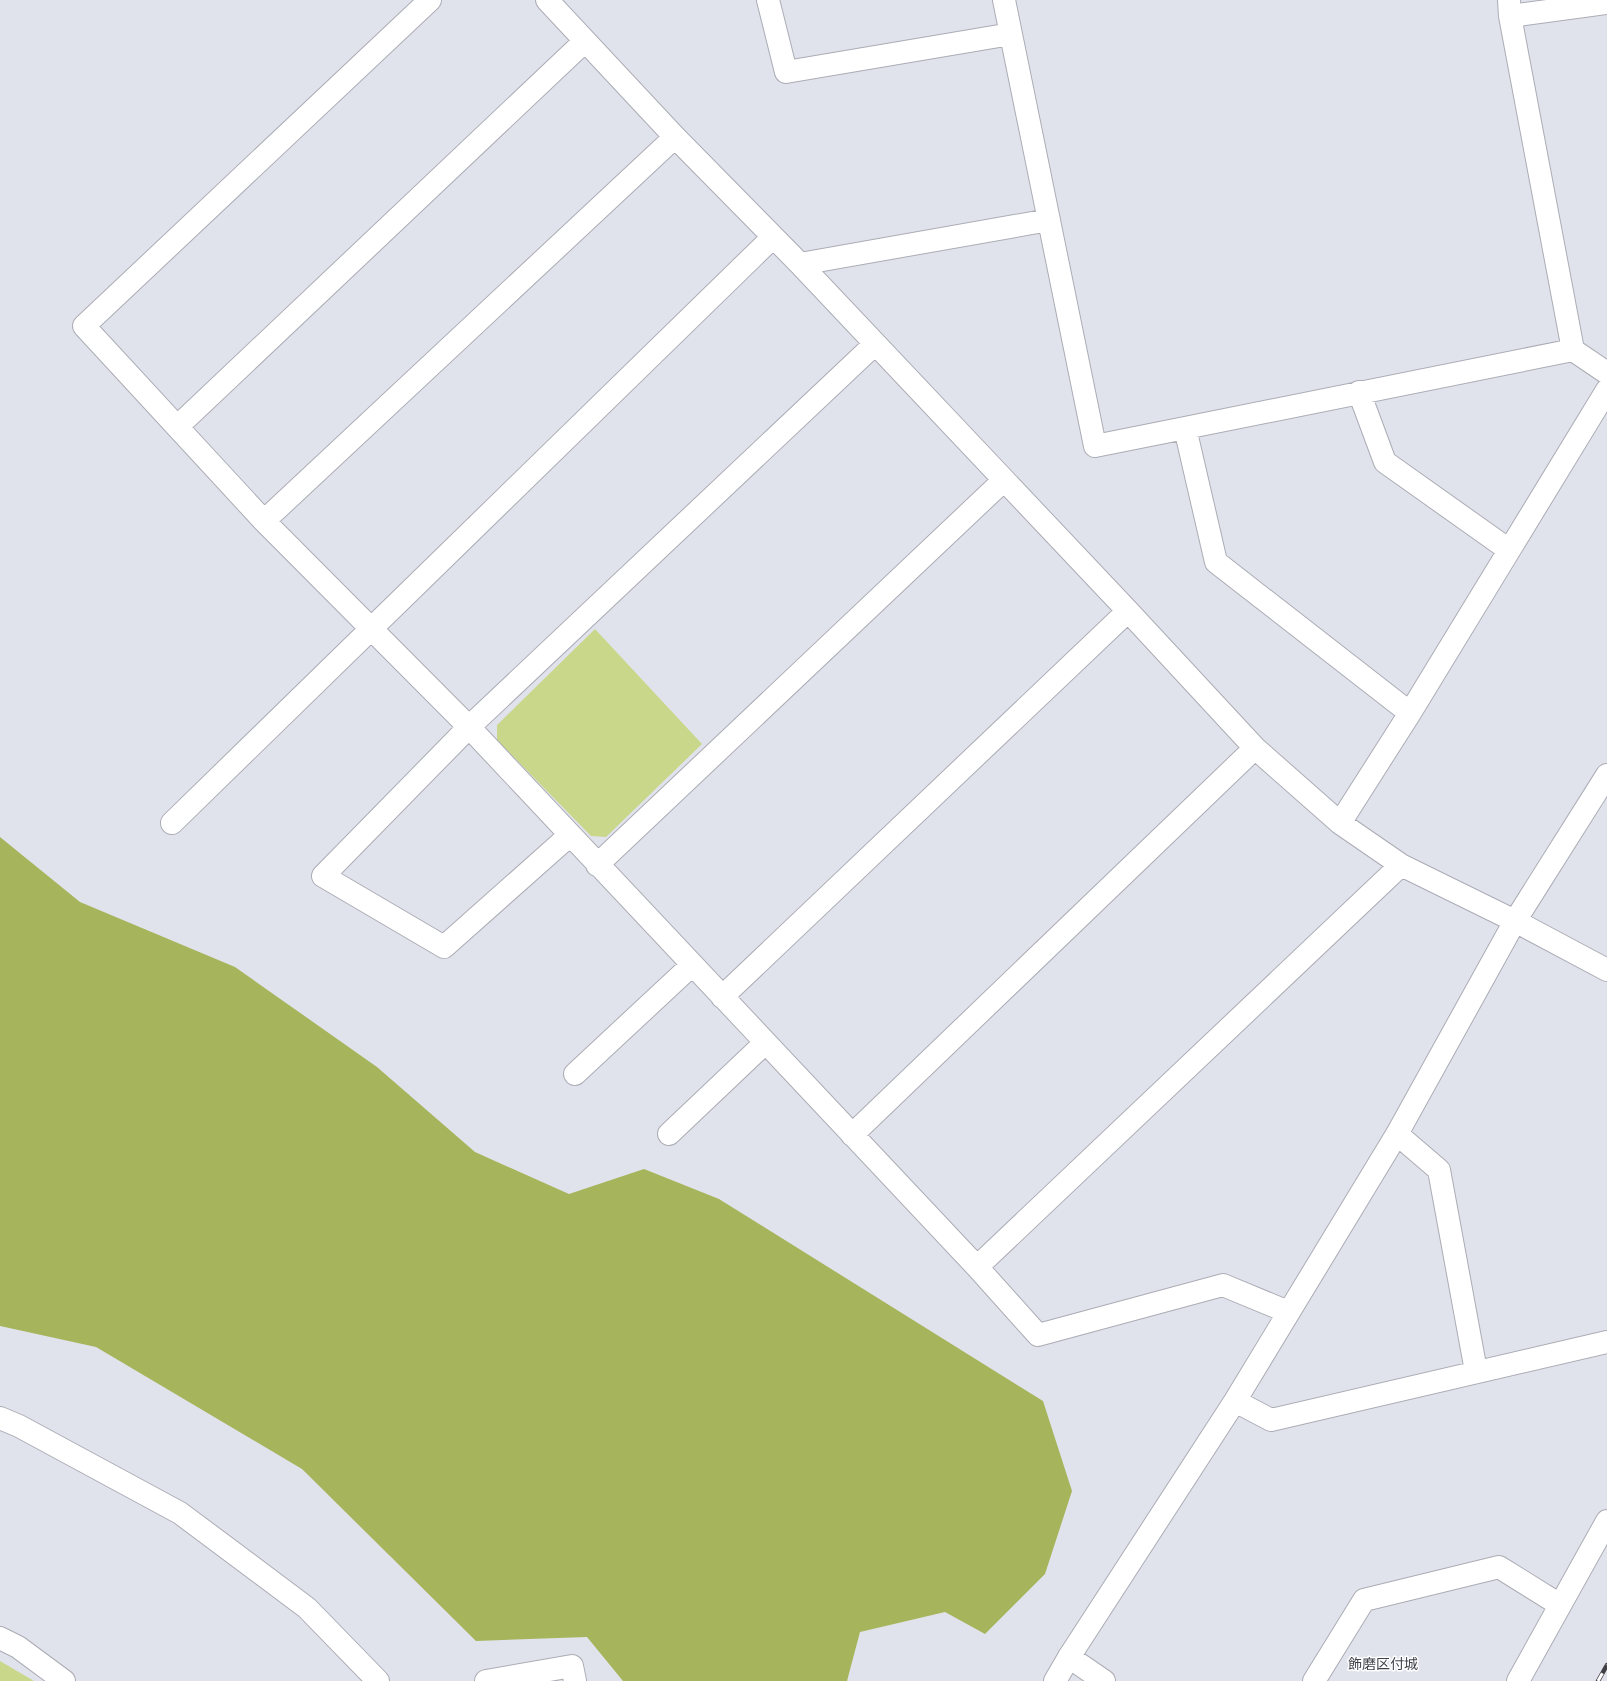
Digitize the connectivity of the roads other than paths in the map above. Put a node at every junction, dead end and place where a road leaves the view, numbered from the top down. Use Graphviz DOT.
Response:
graph roads {
  1 [pos="430,0"];
  2 [pos="547,0"];
  3 [pos="768,0"];
  4 [pos="1004,0"];
  5 [pos="1607,3"];
  6 [pos="1510,8"];
  7 [pos="1011,34"];
  8 [pos="585,41"];
  9 [pos="675,137"];
  10 [pos="1049,220"];
  11 [pos="772,238"];
  12 [pos="800,264"];
  13 [pos="875,344"];
  14 [pos="1573,350"];
  15 [pos="1607,373"];
  16 [pos="1607,390"];
  17 [pos="1359,392"];
  18 [pos="178,427"];
  19 [pos="1185,428"];
  20 [pos="1004,480"];
  21 [pos="264,521"];
  22 [pos="1509,550"];
  23 [pos="1128,611"];
  24 [pos="371,628"];
  25 [pos="1410,713"];
  26 [pos="469,727"];
  27 [pos="1255,748"];
  28 [pos="1607,775"];
  29 [pos="172,823"];
  30 [pos="1340,823"];
  31 [pos="570,835"];
  32 [pos="598,865"];
  33 [pos="1401,865"];
  34 [pos="1515,921"];
  35 [pos="692,965"];
  36 [pos="1607,970"];
  37 [pos="722,997"];
  38 [pos="765,1043"];
  39 [pos="575,1074"];
  40 [pos="669,1134"];
  41 [pos="1397,1134"];
  42 [pos="852,1135"];
  43 [pos="977,1267"];
  44 [pos="1288,1312"];
  45 [pos="1607,1342"];
  46 [pos="1476,1372"];
  47 [pos="1235,1401"];
  48 [pos="0,1418"];
  49 [pos="1607,1521"];
  50 [pos="1560,1605"];
  51 [pos="0,1638"];
  52 [pos="1069,1657"];
  53 [pos="64,1681"];
  54 [pos="378,1681"];
  55 [pos="486,1681"];
  56 [pos="575,1681"];
  57 [pos="1055,1681"];
  58 [pos="1104,1681"];
  59 [pos="1314,1681"];
  60 [pos="1518,1681"];
  1 -- 18 [label="street"];
  2 -- 8 [label="street"];
  3 -- 7 [label="street"];
  4 -- 7 [label="street"];
  5 -- 6 [label="street"];
  6 -- 14 [label="street"];
  7 -- 10 [label="street"];
  8 -- 9 [label="street"];
  8 -- 18 [label="street"];
  9 -- 11 [label="street"];
  9 -- 21 [label="street"];
  10 -- 12 [label="street"];
  10 -- 19 [label="street"];
  11 -- 12 [label="street"];
  11 -- 24 [label="street"];
  12 -- 13 [label="street"];
  13 -- 20 [label="street"];
  13 -- 26 [label="street"];
  14 -- 15 [label="street"];
  14 -- 17 [label="street"];
  16 -- 22 [label="street"];
  17 -- 19 [label="street"];
  17 -- 22 [label="street"];
  18 -- 21 [label="street"];
  19 -- 25 [label="street"];
  20 -- 23 [label="street"];
  20 -- 32 [label="street"];
  21 -- 24 [label="street"];
  22 -- 25 [label="street"];
  23 -- 27 [label="street"];
  23 -- 37 [label="street"];
  24 -- 26 [label="street"];
  24 -- 29 [label="street"];
  25 -- 30 [label="street"];
  26 -- 31 [label="street"];
  26 -- 31 [label="street"];
  27 -- 30 [label="street"];
  27 -- 42 [label="street"];
  28 -- 34 [label="street"];
  30 -- 33 [label="street"];
  31 -- 32 [label="street"];
  32 -- 35 [label="street"];
  33 -- 34 [label="street"];
  33 -- 43 [label="street"];
  34 -- 36 [label="street"];
  34 -- 41 [label="street"];
  35 -- 37 [label="street"];
  35 -- 39 [label="street"];
  37 -- 38 [label="street"];
  38 -- 40 [label="street"];
  38 -- 42 [label="street"];
  41 -- 44 [label="street"];
  41 -- 46 [label="street"];
  42 -- 43 [label="street"];
  43 -- 44 [label="street"];
  44 -- 47 [label="street"];
  45 -- 46 [label="street"];
  46 -- 47 [label="street"];
  47 -- 52 [label="street"];
  48 -- 54 [label="street"];
  49 -- 50 [label="street"];
  50 -- 59 [label="street"];
  50 -- 60 [label="street"];
  51 -- 53 [label="street"];
  52 -- 57 [label="street"];
  52 -- 58 [label="street"];
  55 -- 56 [label="street"];
}
